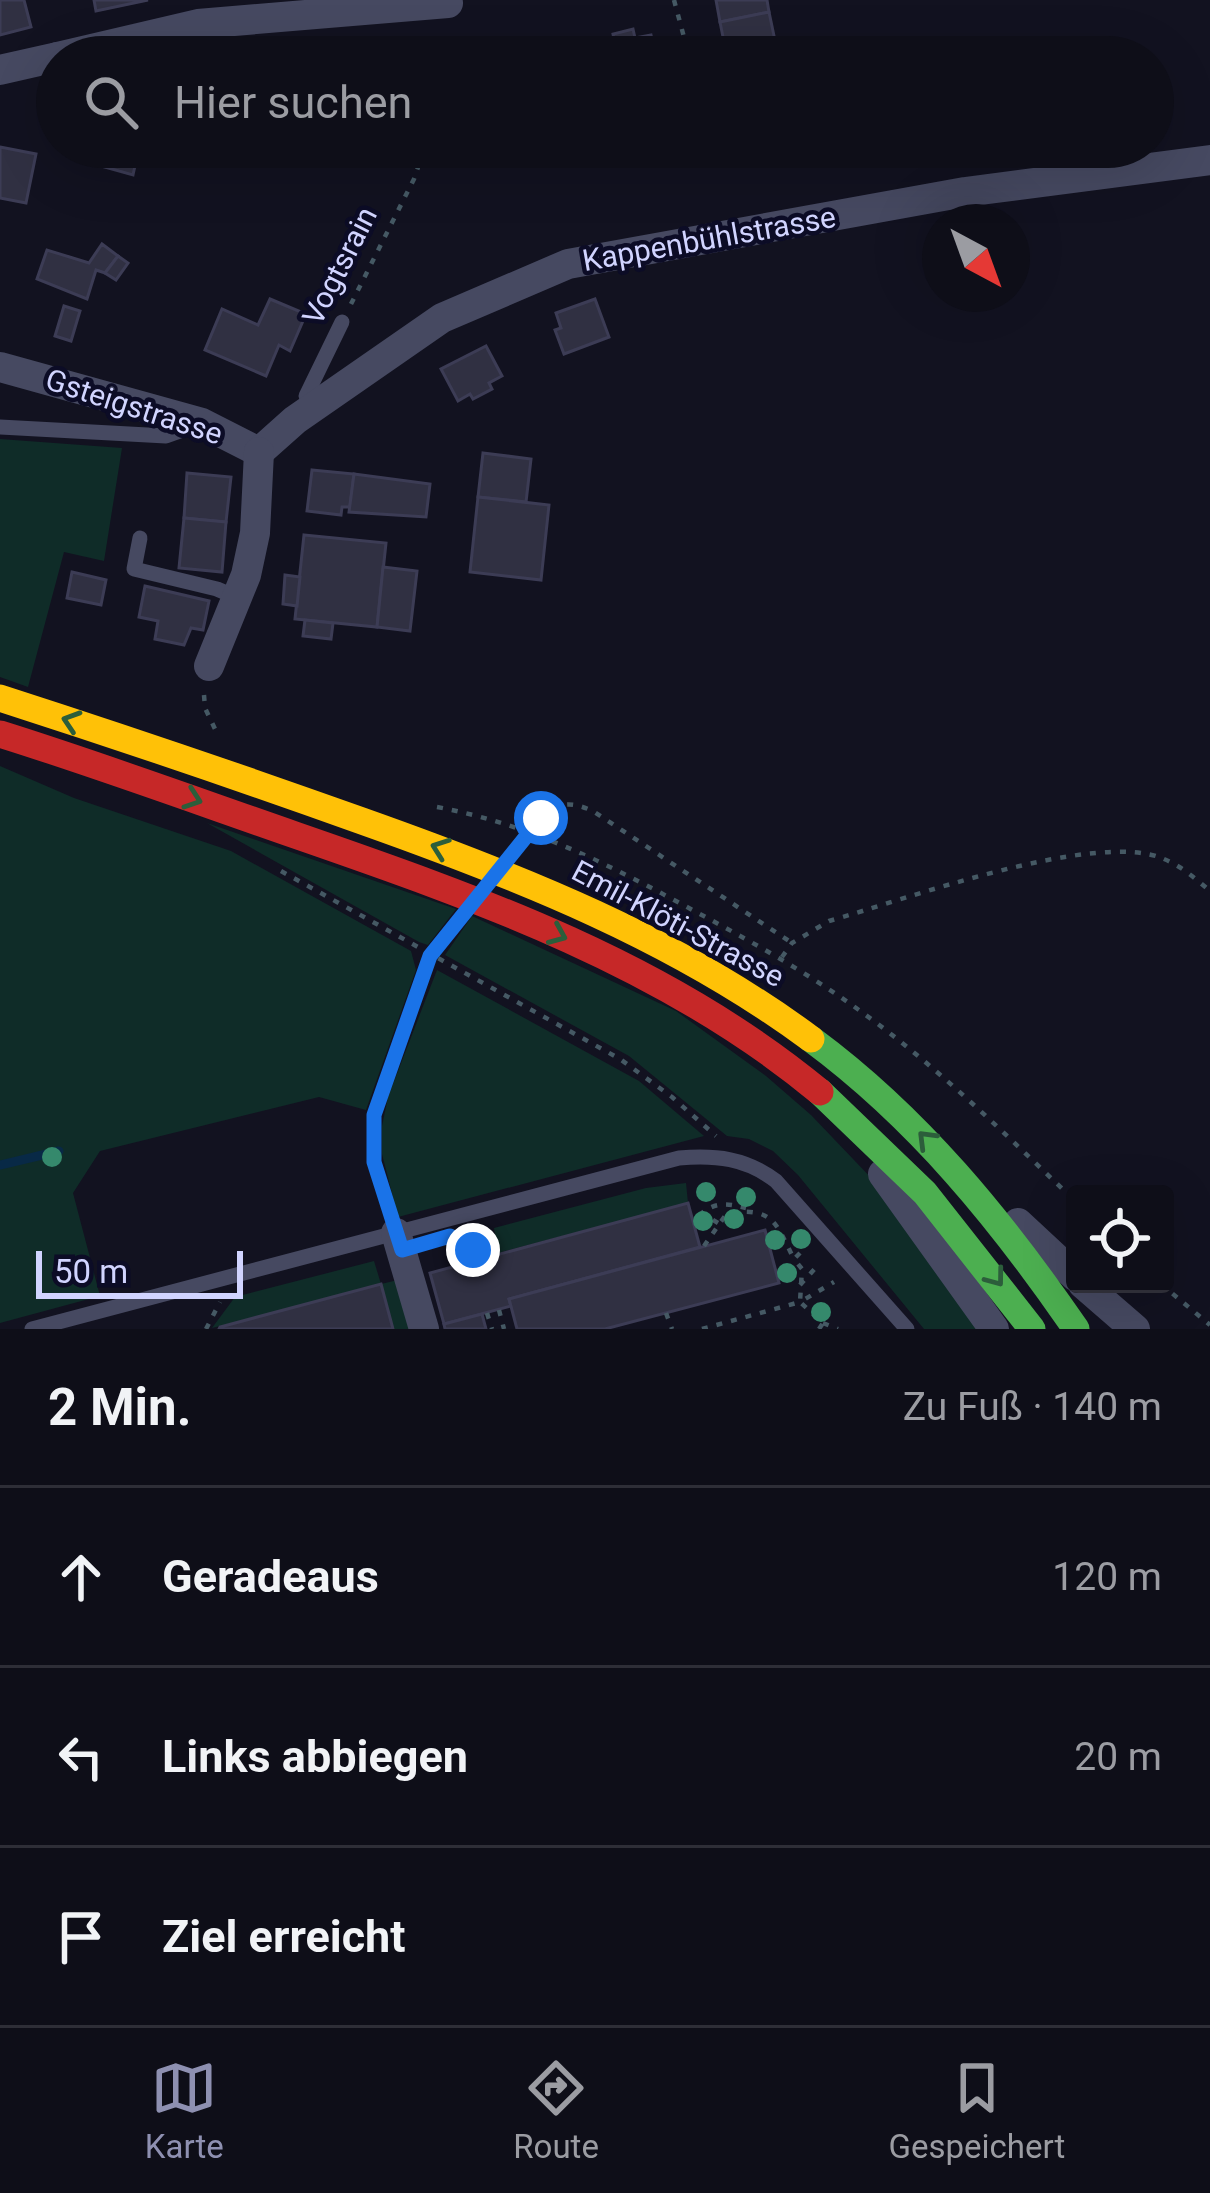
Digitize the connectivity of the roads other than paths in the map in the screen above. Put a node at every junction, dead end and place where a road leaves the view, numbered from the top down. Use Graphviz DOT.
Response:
graph roads {
  1 [pos="448,2"];
  2 [pos="147,36"];
  3 [pos="36,62"];
  4 [pos="0,70"];
  5 [pos="1210,160"];
  6 [pos="1174,165"];
  7 [pos="1149,168"];
  8 [pos="342,322"];
  9 [pos="0,367"];
  10 [pos="312,408"];
  11 [pos="202,423"];
  12 [pos="0,427"];
  13 [pos="259,452"];
  14 [pos="140,538"];
  15 [pos="246,580"];
  16 [pos="200,662"];
  17 [pos="0,698"];
  18 [pos="0,734"];
  19 [pos="829,1102"];
  20 [pos="967,1180"];
  21 [pos="396,1233"];
  22 [pos="1066,1268"];
  23 [pos="1093,1293"];
  24 [pos="32,1329"];
  25 [pos="424,1329"];
  26 [pos="907,1329"];
  27 [pos="994,1329"];
  28 [pos="1032,1329"];
  29 [pos="1076,1329"];
  30 [pos="1135,1329"];
  1 -- 2 [label="street"];
  3 -- 4 [label="street"];
  5 -- 6 [label="street, Kappenbühlstrasse"];
  7 -- 10 [label="street, Kappenbühlstrasse"];
  8 -- 10 [label="lane, Vogtsrain"];
  9 -- 11 [label="street, Gsteigstrasse"];
  10 -- 13 [label="street, Kappenbühlstrasse"];
  11 -- 12 [label="lane"];
  11 -- 13 [label="street, Gsteigstrasse"];
  13 -- 15 [label="street, Gsteigstrasse"];
  14 -- 15 [label="lane"];
  15 -- 16 [label="street, Gsteigstrasse"];
  20 -- 17 [label="street, Emil-Klöti-Strasse, one-way"];
  18 -- 19 [label="street, Emil-Klöti-Strasse, one-way"];
  19 -- 27 [label="street"];
  19 -- 28 [label="street, Emil-Klöti-Strasse, one-way"];
  20 -- 22 [label="street"];
  20 -- 29 [label="street, Emil-Klöti-Strasse"];
  21 -- 24 [label="lane"];
  21 -- 25 [label="street"];
  21 -- 26 [label="lane"];
  23 -- 30 [label="street"];
}
